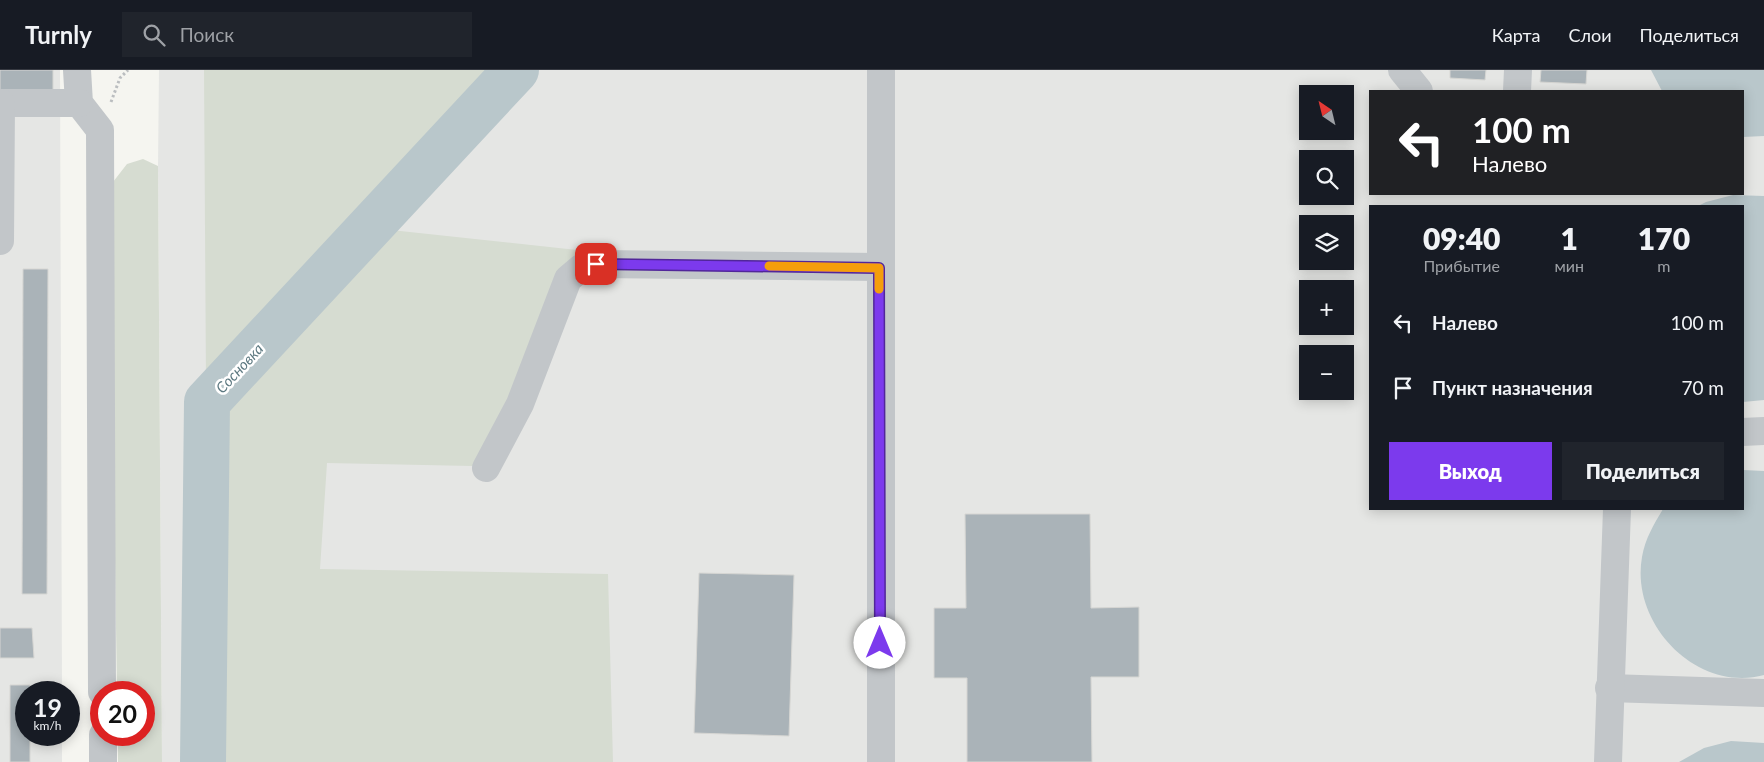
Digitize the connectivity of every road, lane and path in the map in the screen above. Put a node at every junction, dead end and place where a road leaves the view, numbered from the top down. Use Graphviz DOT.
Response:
graph roads {
  1 [pos="77,70"];
  2 [pos="881,70"];
  3 [pos="1402,70"];
  4 [pos="1518,70"];
  5 [pos="1418,90"];
  6 [pos="1517,90"];
  7 [pos="1,103"];
  8 [pos="79,103"];
  9 [pos="0,241"];
  10 [pos="879,268"];
  11 [pos="1764,431"];
  12 [pos="1744,432"];
  13 [pos="486,468"];
  14 [pos="1617,510"];
  15 [pos="102,681"];
  16 [pos="1609,688"];
  17 [pos="1764,693"];
  18 [pos="103,746"];
  19 [pos="103,762"];
  20 [pos="880,762"];
  21 [pos="1608,762"];
  1 -- 8 [label="street"];
  2 -- 10 [label="street"];
  3 -- 5 [label="street"];
  4 -- 6 [label="street"];
  7 -- 8 [label="street"];
  7 -- 9 [label="street"];
  8 -- 15 [label="street"];
  10 -- 13 [label="street"];
  10 -- 20 [label="street"];
  11 -- 12 [label="street"];
  14 -- 16 [label="street"];
  16 -- 17 [label="street"];
  16 -- 21 [label="street"];
  18 -- 19 [label="street"];
}
